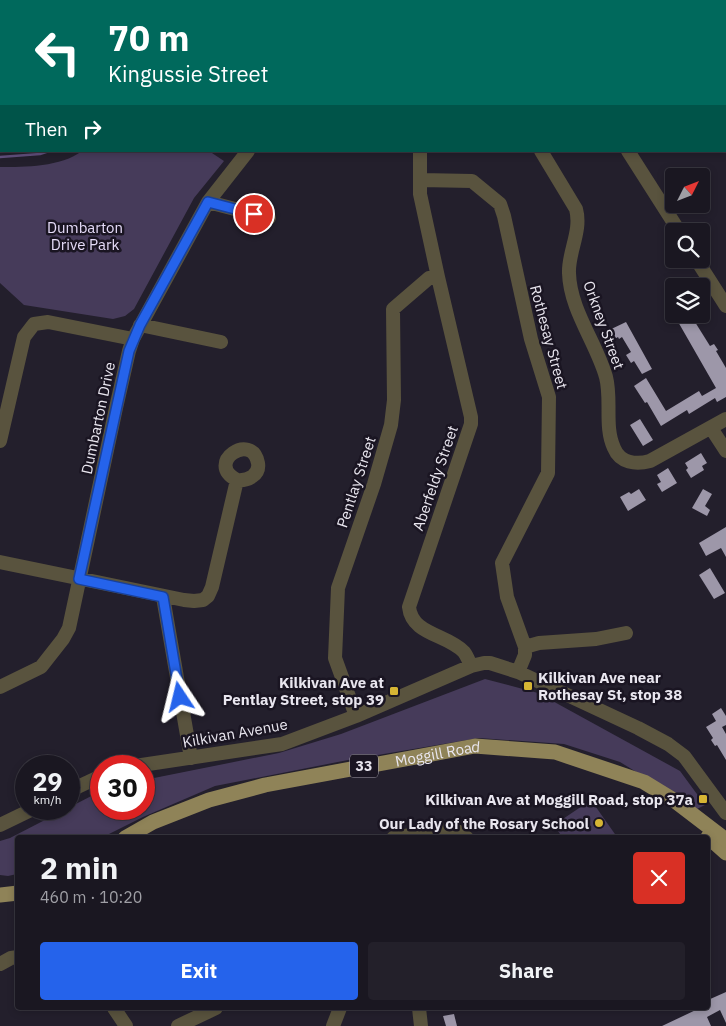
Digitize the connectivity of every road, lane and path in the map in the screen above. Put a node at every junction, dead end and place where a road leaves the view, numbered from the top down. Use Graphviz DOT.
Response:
graph roads {
  1 [pos="247,152"];
  2 [pos="420,152"];
  3 [pos="542,152"];
  4 [pos="629,152"];
  5 [pos="421,180"];
  6 [pos="208,202"];
  7 [pos="269,218"];
  8 [pos="674,223"];
  9 [pos="702,268"];
  10 [pos="438,277"];
  11 [pos="726,306"];
  12 [pos="140,325"];
  13 [pos="133,338"];
  14 [pos="221,342"];
  15 [pos="726,419"];
  16 [pos="712,428"];
  17 [pos="0,441"];
  18 [pos="726,451"];
  19 [pos="238,480"];
  20 [pos="0,562"];
  21 [pos="79,579"];
  22 [pos="163,597"];
  23 [pos="626,633"];
  24 [pos="524,647"];
  25 [pos="471,666"];
  26 [pos="518,672"];
  27 [pos="0,687"];
  28 [pos="356,716"];
  29 [pos="191,758"];
  30 [pos="155,763"];
  31 [pos="610,771"];
  32 [pos="726,813"];
  33 [pos="15,818"];
  34 [pos="0,825"];
  35 [pos="130,835"];
  36 [pos="412,835"];
  37 [pos="464,835"];
  38 [pos="706,835"];
  39 [pos="710,838"];
  40 [pos="726,840"];
  41 [pos="726,852"];
  42 [pos="15,885"];
  43 [pos="0,886"];
  44 [pos="15,894"];
  45 [pos="0,896"];
  46 [pos="15,957"];
  47 [pos="0,964"];
  48 [pos="115,1010"];
  49 [pos="212,1010"];
  50 [pos="339,1010"];
  51 [pos="419,1010"];
  52 [pos="126,1026"];
  53 [pos="178,1026"];
  54 [pos="333,1026"];
  55 [pos="421,1026"];
  1 -- 6 [label="street, Dumbarton Drive"];
  2 -- 5 [label="street, Aberfeldy Street"];
  3 -- 16 [label="street, Orkney Street"];
  4 -- 8 [label="street"];
  5 -- 10 [label="street, Aberfeldy Street"];
  5 -- 24 [label="street, Rothesay Street"];
  6 -- 7 [label="street"];
  6 -- 12 [label="street, Dumbarton Drive"];
  9 -- 11 [label="street"];
  10 -- 25 [label="street, Aberfeldy Street"];
  10 -- 28 [label="street, Pentlay Street"];
  12 -- 13 [label="street, Dumbarton Drive"];
  12 -- 14 [label="street"];
  13 -- 17 [label="street"];
  13 -- 21 [label="street, Dumbarton Drive"];
  15 -- 16 [label="street"];
  16 -- 18 [label="street"];
  19 -- 22 [label="street"];
  20 -- 21 [label="street"];
  21 -- 22 [label="street"];
  21 -- 27 [label="street, Dumbarton Drive"];
  22 -- 29 [label="street"];
  23 -- 24 [label="street"];
  24 -- 26 [label="street"];
  25 -- 26 [label="street, Kilkivan Avenue"];
  25 -- 28 [label="street, Kilkivan Avenue"];
  26 -- 32 [label="street, Kilkivan Avenue"];
  28 -- 29 [label="street, Kilkivan Avenue"];
  29 -- 30 [label="street, Kilkivan Avenue"];
  31 -- 35 [label="main road, Moggill Road / 33"];
  31 -- 38 [label="main road, Moggill Road / 33"];
  31 -- 40 [label="main road, Moggill Road / 33"];
  33 -- 34 [label="street"];
  36 -- 37 [label="street"];
  39 -- 41 [label="main road, Moggill Road / 33"];
  42 -- 43 [label="main road"];
  44 -- 45 [label="main road"];
  46 -- 47 [label="street"];
  48 -- 52 [label="street"];
  49 -- 53 [label="street"];
  50 -- 54 [label="street"];
  51 -- 55 [label="street"];
}
